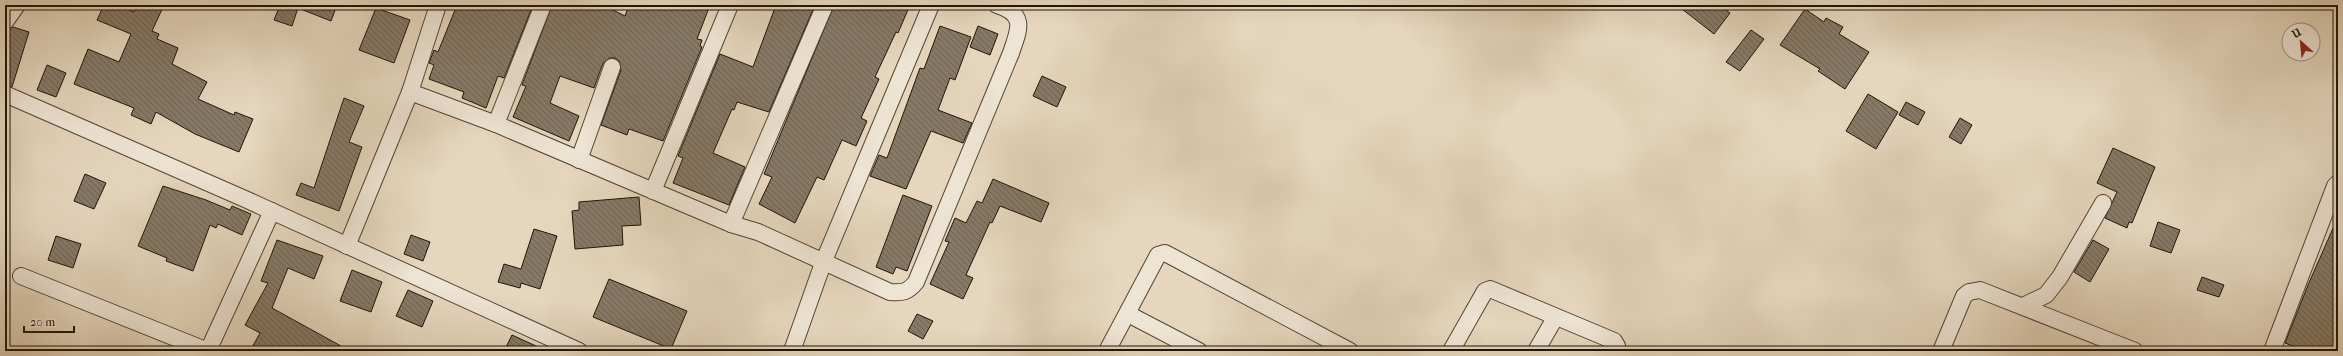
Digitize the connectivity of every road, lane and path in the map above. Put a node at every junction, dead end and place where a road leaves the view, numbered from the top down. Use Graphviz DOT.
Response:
graph roads {
  1 [pos="17,5"];
  2 [pos="438,5"];
  3 [pos="543,5"];
  4 [pos="730,5"];
  5 [pos="825,5"];
  6 [pos="931,5"];
  7 [pos="997,5"];
  8 [pos="5,22"];
  9 [pos="612,67"];
  10 [pos="410,92"];
  11 [pos="5,94"];
  12 [pos="496,124"];
  13 [pos="579,160"];
  14 [pos="2338,183"];
  15 [pos="653,191"];
  16 [pos="2104,203"];
  17 [pos="272,212"];
  18 [pos="732,224"];
  19 [pos="347,246"];
  20 [pos="823,264"];
  21 [pos="20,276"];
  22 [pos="2023,306"];
  23 [pos="1128,314"];
  24 [pos="1555,318"];
  25 [pos="208,351"];
  26 [pos="579,351"];
  27 [pos="792,351"];
  28 [pos="1107,351"];
  29 [pos="1199,351"];
  30 [pos="1350,351"];
  31 [pos="1451,351"];
  32 [pos="1536,351"];
  33 [pos="1614,351"];
  34 [pos="1941,351"];
  35 [pos="2135,351"];
  36 [pos="2272,351"];
  1 -- 8 [label="street"];
  2 -- 10 [label="street"];
  3 -- 12 [label="street"];
  4 -- 15 [label="street"];
  5 -- 18 [label="street"];
  6 -- 20 [label="street"];
  7 -- 20 [label="street"];
  9 -- 13 [label="street"];
  10 -- 12 [label="street"];
  10 -- 19 [label="street"];
  11 -- 17 [label="street"];
  12 -- 13 [label="street"];
  13 -- 15 [label="street"];
  14 -- 36 [label="street"];
  15 -- 18 [label="street"];
  16 -- 22 [label="street"];
  17 -- 19 [label="street"];
  17 -- 25 [label="street"];
  18 -- 20 [label="street"];
  19 -- 26 [label="street"];
  20 -- 27 [label="street"];
  21 -- 25 [label="street"];
  22 -- 34 [label="street"];
  22 -- 35 [label="street"];
  23 -- 28 [label="street"];
  23 -- 29 [label="street"];
  23 -- 30 [label="street"];
  24 -- 31 [label="street"];
  24 -- 32 [label="street"];
  24 -- 33 [label="street"];
}
